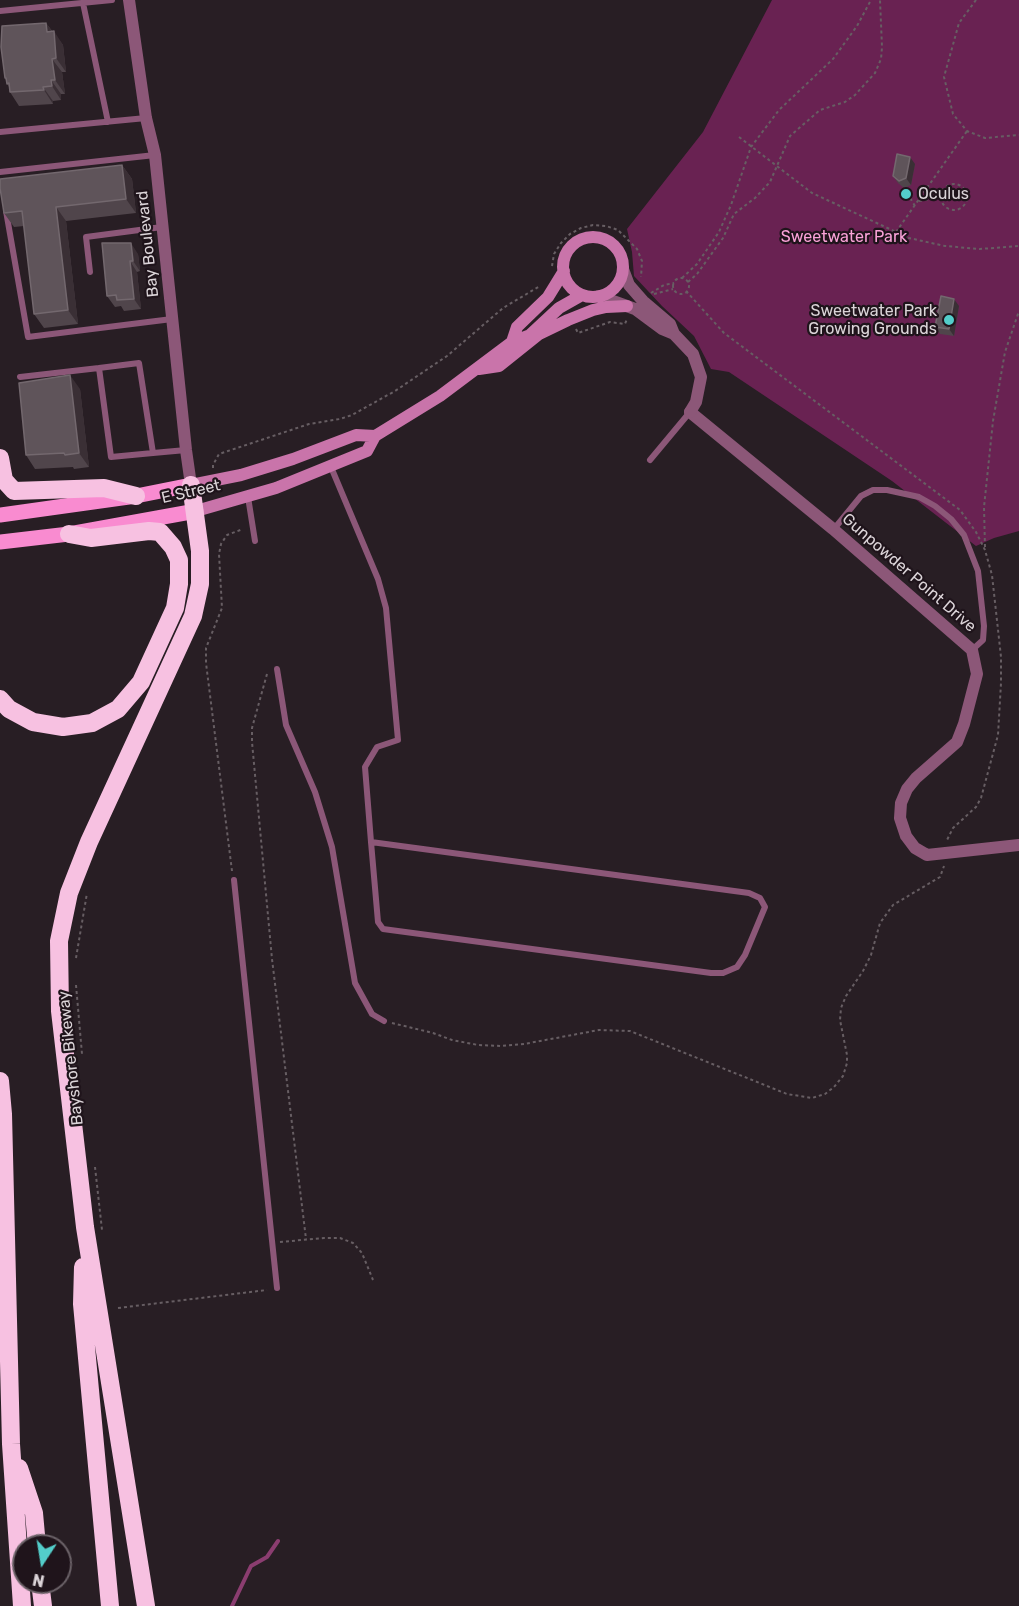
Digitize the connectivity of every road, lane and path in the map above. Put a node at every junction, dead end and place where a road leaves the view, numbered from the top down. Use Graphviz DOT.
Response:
graph roads {
  1 [pos="112,0"];
  2 [pos="129,0"];
  3 [pos="871,0"];
  4 [pos="880,0"];
  5 [pos="976,0"];
  6 [pos="968,1"];
  7 [pos="83,3"];
  8 [pos="970,5"];
  9 [pos="0,11"];
  10 [pos="146,118"];
  11 [pos="108,122"];
  12 [pos="967,131"];
  13 [pos="0,132"];
  14 [pos="1019,135"];
  15 [pos="739,137"];
  16 [pos="751,147"];
  17 [pos="155,155"];
  18 [pos="778,165"];
  19 [pos="0,172"];
  20 [pos="904,188"];
  21 [pos="941,197"];
  22 [pos="4,199"];
  23 [pos="919,201"];
  24 [pos="915,206"];
  25 [pos="163,227"];
  26 [pos="896,232"];
  27 [pos="1019,246"];
  28 [pos="623,269"];
  29 [pos="557,270"];
  30 [pos="90,272"];
  31 [pos="545,278"];
  32 [pos="682,278"];
  33 [pos="641,280"];
  34 [pos="687,282"];
  35 [pos="674,283"];
  36 [pos="646,286"];
  37 [pos="674,289"];
  38 [pos="686,291"];
  39 [pos="651,292"];
  40 [pos="582,295"];
  41 [pos="599,296"];
  42 [pos="627,306"];
  43 [pos="1019,311"];
  44 [pos="172,319"];
  45 [pos="625,324"];
  46 [pos="578,333"];
  47 [pos="674,334"];
  48 [pos="512,342"];
  49 [pos="99,368"];
  50 [pos="478,369"];
  51 [pos="20,377"];
  52 [pos="690,412"];
  53 [pos="375,436"];
  54 [pos="186,450"];
  55 [pos="153,453"];
  56 [pos="0,458"];
  57 [pos="650,460"];
  58 [pos="213,465"];
  59 [pos="331,467"];
  60 [pos="191,485"];
  61 [pos="136,496"];
  62 [pos="248,497"];
  63 [pos="196,511"];
  64 [pos="0,515"];
  65 [pos="253,526"];
  66 [pos="833,529"];
  67 [pos="69,534"];
  68 [pos="255,541"];
  69 [pos="0,542"];
  70 [pos="985,550"];
  71 [pos="972,650"];
  72 [pos="277,669"];
  73 [pos="268,670"];
  74 [pos="0,699"];
  75 [pos="371,842"];
  76 [pos="1019,845"];
  77 [pos="944,852"];
  78 [pos="234,880"];
  79 [pos="89,884"];
  80 [pos="75,965"];
  81 [pos="75,976"];
  82 [pos="384,1021"];
  83 [pos="82,1061"];
  84 [pos="0,1081"];
  85 [pos="95,1165"];
  86 [pos="85,1227"];
  87 [pos="103,1235"];
  88 [pos="306,1239"];
  89 [pos="272,1243"];
  90 [pos="373,1280"];
  91 [pos="277,1288"];
  92 [pos="118,1308"];
  93 [pos="11,1444"];
  94 [pos="36,1534"];
  95 [pos="22,1606"];
  96 [pos="110,1606"];
  97 [pos="146,1606"];
  1 -- 7 [label="lane"];
  2 -- 10 [label="street, Bay Boulevard"];
  3 -- 16 [label="path"];
  4 -- 18 [label="path"];
  5 -- 8 [label="path"];
  6 -- 8 [label="path"];
  7 -- 9 [label="lane"];
  7 -- 11 [label="lane"];
  8 -- 12 [label="path"];
  10 -- 11 [label="lane"];
  10 -- 17 [label="street, Bay Boulevard"];
  11 -- 13 [label="lane"];
  12 -- 14 [label="path"];
  12 -- 23 [label="path"];
  15 -- 16 [label="path"];
  16 -- 18 [label="path"];
  16 -- 32 [label="path"];
  17 -- 19 [label="lane"];
  17 -- 25 [label="street, Bay Boulevard"];
  18 -- 26 [label="path"];
  18 -- 34 [label="path"];
  20 -- 24 [label="path"];
  21 -- 21 [label="path"];
  21 -- 23 [label="path"];
  22 -- 44 [label="lane"];
  23 -- 24 [label="path"];
  24 -- 26 [label="path"];
  25 -- 30 [label="lane"];
  25 -- 44 [label="street, Bay Boulevard"];
  26 -- 27 [label="path"];
  28 -- 29 [label="main road"];
  28 -- 41 [label="main road"];
  28 -- 47 [label="street"];
  29 -- 33 [label="path"];
  29 -- 40 [label="main road"];
  29 -- 48 [label="main road, E Street"];
  31 -- 58 [label="path"];
  32 -- 34 [label="path"];
  32 -- 35 [label="path"];
  34 -- 38 [label="path"];
  35 -- 37 [label="path"];
  35 -- 39 [label="path"];
  36 -- 39 [label="path"];
  37 -- 38 [label="path"];
  37 -- 39 [label="path"];
  38 -- 70 [label="path"];
  40 -- 41 [label="main road"];
  40 -- 48 [label="main road, E Street"];
  41 -- 42 [label="street"];
  42 -- 47 [label="street"];
  42 -- 50 [label="main road"];
  43 -- 70 [label="path"];
  44 -- 54 [label="street, Bay Boulevard"];
  45 -- 46 [label="path"];
  47 -- 52 [label="street"];
  48 -- 50 [label="main road, E Street"];
  49 -- 51 [label="lane"];
  49 -- 55 [label="lane"];
  49 -- 55 [label="lane"];
  50 -- 53 [label="main road, E Street"];
  52 -- 57 [label="lane"];
  52 -- 66 [label="street, Gunpowder Point Drive"];
  53 -- 59 [label="main road, E Street"];
  53 -- 60 [label="main road, E Street"];
  54 -- 55 [label="lane"];
  54 -- 60 [label="street, Bay Boulevard"];
  56 -- 61 [label="highway"];
  59 -- 62 [label="main road, E Street"];
  59 -- 75 [label="lane"];
  60 -- 61 [label="main road, E Street"];
  60 -- 63 [label="highway"];
  61 -- 64 [label="main road, E Street"];
  62 -- 63 [label="main road, E Street"];
  62 -- 65 [label="lane"];
  63 -- 67 [label="main road, E Street"];
  63 -- 86 [label="highway"];
  65 -- 68 [label="lane"];
  65 -- 78 [label="path"];
  66 -- 71 [label="street, Gunpowder Point Drive"];
  66 -- 71 [label="lane"];
  67 -- 69 [label="main road, E Street"];
  67 -- 74 [label="highway"];
  70 -- 77 [label="path"];
  71 -- 77 [label="street, Gunpowder Point Drive"];
  72 -- 82 [label="lane"];
  73 -- 88 [label="path"];
  75 -- 75 [label="lane"];
  76 -- 77 [label="street, Gunpowder Point Drive"];
  77 -- 82 [label="path"];
  78 -- 89 [label="lane"];
  79 -- 80 [label="path"];
  81 -- 83 [label="path, Bayshore Bikeway"];
  84 -- 93 [label="highway"];
  85 -- 87 [label="path"];
  86 -- 96 [label="highway"];
  86 -- 97 [label="highway"];
  88 -- 89 [label="path"];
  88 -- 90 [label="path"];
  89 -- 91 [label="lane"];
  91 -- 92 [label="path"];
  93 -- 94 [label="highway"];
  93 -- 95 [label="highway"];
}
